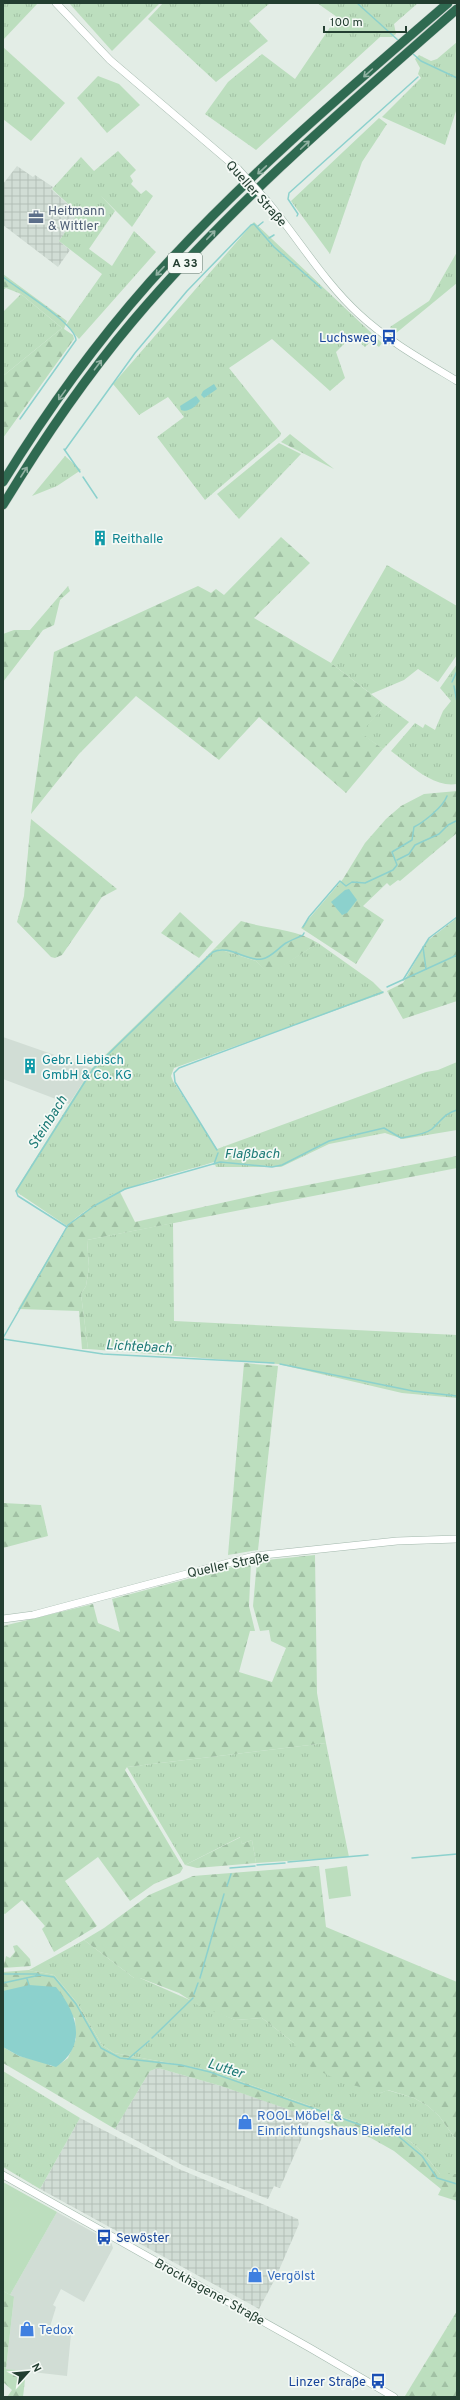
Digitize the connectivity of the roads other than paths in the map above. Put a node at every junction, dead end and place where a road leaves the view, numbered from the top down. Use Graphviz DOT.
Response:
graph roads {
  1 [pos="56,3"];
  2 [pos="448,3"];
  3 [pos="457,9"];
  4 [pos="457,381"];
  5 [pos="3,482"];
  6 [pos="3,505"];
  7 [pos="457,1539"];
  8 [pos="3,1619"];
  9 [pos="3,2175"];
  10 [pos="394,2397"];
  1 -- 4 [label="street, Queller Straße, bridge"];
  2 -- 5 [label="highway, A 33, one-way"];
  6 -- 3 [label="highway, A 33, one-way"];
  7 -- 8 [label="street, Queller Straße"];
  9 -- 10 [label="street, Brockhagener Straße"];
}
